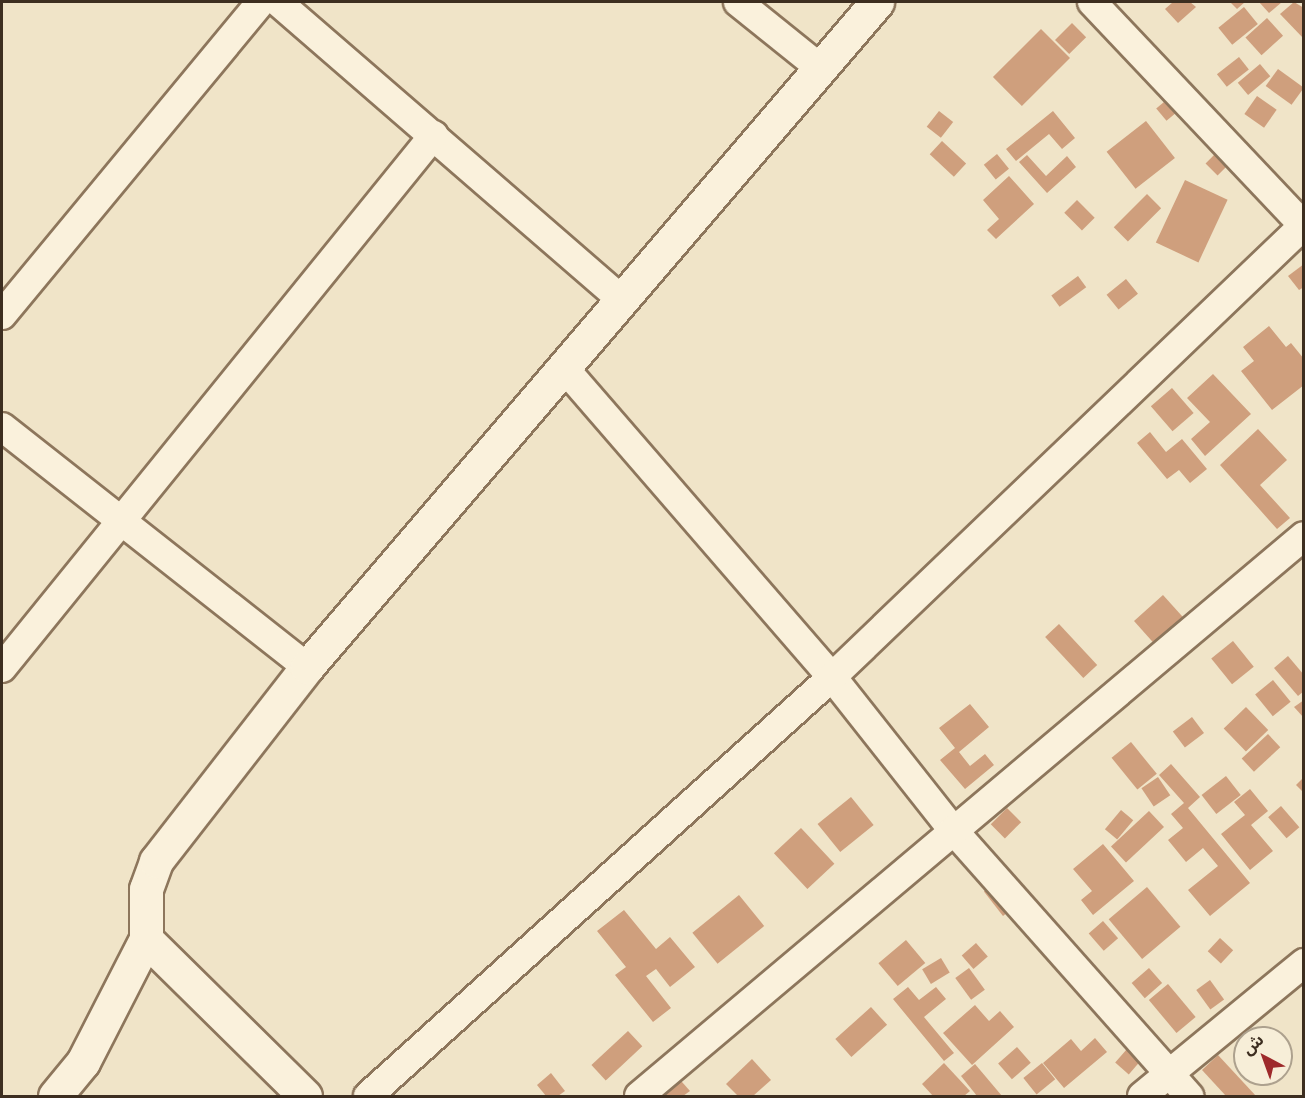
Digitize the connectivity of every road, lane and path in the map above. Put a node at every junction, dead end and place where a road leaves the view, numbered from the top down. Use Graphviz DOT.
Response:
graph roads {
  1 [pos="261,2"];
  2 [pos="278,2"];
  3 [pos="738,2"];
  4 [pos="877,2"];
  5 [pos="1092,2"];
  6 [pos="820,68"];
  7 [pos="434,135"];
  8 [pos="1303,225"];
  9 [pos="623,301"];
  10 [pos="2,315"];
  11 [pos="565,369"];
  12 [pos="2,427"];
  13 [pos="124,521"];
  14 [pos="1304,536"];
  15 [pos="307,667"];
  16 [pos="2,668"];
  17 [pos="832,677"];
  18 [pos="953,830"];
  19 [pos="146,939"];
  20 [pos="1304,963"];
  21 [pos="1169,1073"];
  22 [pos="55,1096"];
  23 [pos="305,1096"];
  24 [pos="368,1096"];
  25 [pos="639,1096"];
  26 [pos="1142,1096"];
  27 [pos="1189,1096"];
  1 -- 10 [label="street"];
  2 -- 7 [label="street"];
  3 -- 6 [label="street"];
  4 -- 6 [label="street"];
  5 -- 8 [label="street"];
  6 -- 9 [label="street"];
  7 -- 9 [label="street"];
  7 -- 13 [label="street"];
  8 -- 17 [label="street"];
  9 -- 11 [label="street"];
  11 -- 15 [label="street"];
  11 -- 17 [label="street"];
  12 -- 13 [label="street"];
  13 -- 15 [label="street"];
  13 -- 16 [label="street"];
  14 -- 18 [label="street"];
  15 -- 19 [label="street"];
  17 -- 18 [label="street"];
  17 -- 24 [label="street"];
  18 -- 21 [label="street"];
  18 -- 25 [label="street"];
  19 -- 22 [label="street"];
  19 -- 23 [label="street"];
  20 -- 21 [label="street"];
  21 -- 26 [label="street"];
  21 -- 27 [label="street"];
}
